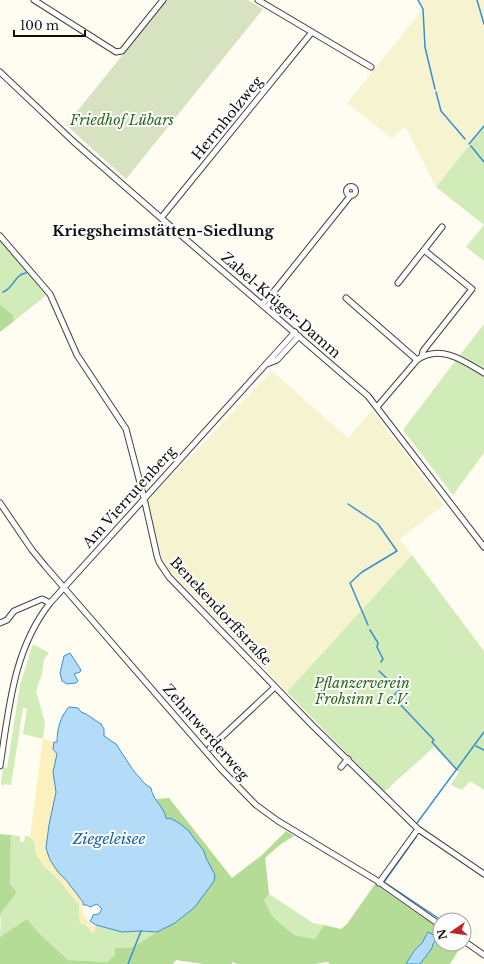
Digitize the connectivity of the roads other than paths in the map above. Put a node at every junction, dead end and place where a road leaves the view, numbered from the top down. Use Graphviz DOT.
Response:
graph roads {
  1 [pos="34,0"];
  2 [pos="163,0"];
  3 [pos="258,0"];
  4 [pos="312,32"];
  5 [pos="371,67"];
  6 [pos="0,72"];
  7 [pos="351,196"];
  8 [pos="161,218"];
  9 [pos="442,227"];
  10 [pos="0,236"];
  11 [pos="424,250"];
  12 [pos="398,283"];
  13 [pos="346,298"];
  14 [pos="264,306"];
  15 [pos="297,334"];
  16 [pos="422,356"];
  17 [pos="417,360"];
  18 [pos="484,373"];
  19 [pos="377,407"];
  20 [pos="144,498"];
  21 [pos="0,503"];
  22 [pos="484,547"];
  23 [pos="64,588"];
  24 [pos="50,603"];
  25 [pos="0,623"];
  26 [pos="275,687"];
  27 [pos="210,748"];
  28 [pos="348,759"];
  29 [pos="0,766"];
  30 [pos="341,767"];
  31 [pos="418,829"];
  32 [pos="484,874"];
  33 [pos="380,883"];
  34 [pos="432,919"];
  35 [pos="472,947"];
  36 [pos="484,955"];
  1 -- 2 [label="street"];
  3 -- 4 [label="street"];
  4 -- 5 [label="street"];
  4 -- 8 [label="street, Herrnholzweg"];
  6 -- 8 [label="street, Zabel-Krüger-Damm"];
  7 -- 14 [label="street"];
  8 -- 14 [label="street, Zabel-Krüger-Damm"];
  9 -- 11 [label="street"];
  10 -- 20 [label="street, Benekendorffstraße"];
  11 -- 12 [label="street"];
  11 -- 16 [label="street"];
  13 -- 17 [label="street"];
  14 -- 15 [label="street, Zabel-Krüger-Damm"];
  15 -- 19 [label="street, Zabel-Krüger-Damm"];
  15 -- 20 [label="street, Am Vierrutenberg"];
  16 -- 17 [label="street"];
  16 -- 18 [label="street"];
  17 -- 19 [label="street"];
  19 -- 22 [label="street, Zabel-Krüger-Damm"];
  20 -- 23 [label="street, Am Vierrutenberg"];
  20 -- 26 [label="street, Benekendorffstraße"];
  21 -- 23 [label="street, Zehntwerderweg"];
  23 -- 24 [label="street, Am Vierrutenberg"];
  23 -- 33 [label="street, Zehntwerderweg"];
  24 -- 25 [label="street"];
  24 -- 29 [label="street, Am Vierrutenberg"];
  26 -- 27 [label="street"];
  26 -- 28 [label="street, Benekendorffstraße"];
  28 -- 30 [label="street"];
  28 -- 31 [label="street, Benekendorffstraße"];
  31 -- 32 [label="street, Benekendorffstraße"];
  31 -- 33 [label="street"];
  33 -- 34 [label="street, Zehntwerderweg"];
  35 -- 36 [label="street"];
}
